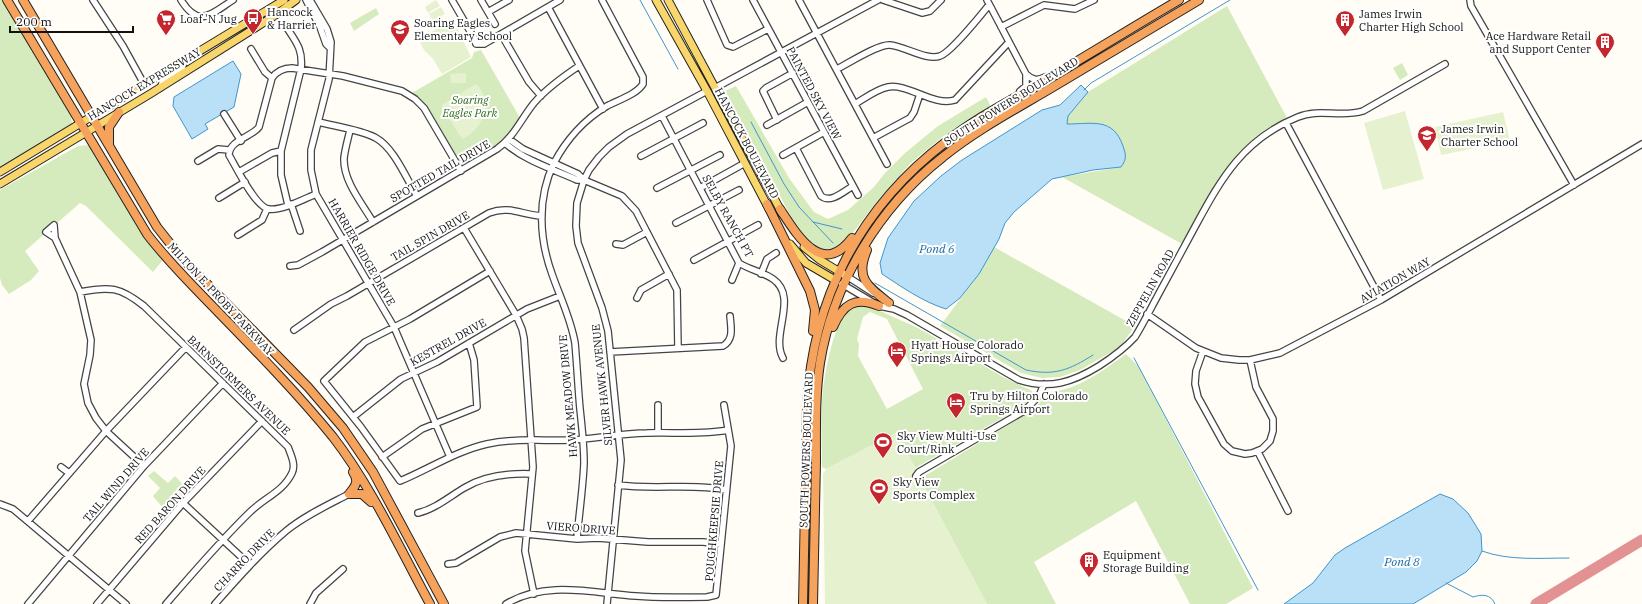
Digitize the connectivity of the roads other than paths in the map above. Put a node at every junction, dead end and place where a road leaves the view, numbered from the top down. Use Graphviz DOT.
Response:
graph roads {
  1 [pos="7,0"];
  2 [pos="22,0"];
  3 [pos="93,0"];
  4 [pos="181,0"];
  5 [pos="233,0"];
  6 [pos="284,0"];
  7 [pos="296,0"];
  8 [pos="306,0"];
  9 [pos="310,0"];
  10 [pos="452,0"];
  11 [pos="481,0"];
  12 [pos="509,0"];
  13 [pos="560,0"];
  14 [pos="602,0"];
  15 [pos="656,0"];
  16 [pos="663,0"];
  17 [pos="668,0"];
  18 [pos="706,0"];
  19 [pos="753,0"];
  20 [pos="800,0"];
  21 [pos="878,0"];
  22 [pos="883,0"];
  23 [pos="941,0"];
  24 [pos="1094,0"];
  25 [pos="1179,0"];
  26 [pos="1199,0"];
  27 [pos="1465,0"];
  28 [pos="988,3"];
  29 [pos="1471,3"];
  30 [pos="548,7"];
  31 [pos="488,12"];
  32 [pos="495,24"];
  33 [pos="1001,27"];
  34 [pos="287,28"];
  35 [pos="768,29"];
  36 [pos="817,33"];
  37 [pos="501,34"];
  38 [pos="676,35"];
  39 [pos="686,35"];
  40 [pos="1009,42"];
  41 [pos="330,48"];
  42 [pos="251,49"];
  43 [pos="781,52"];
  44 [pos="184,60"];
  45 [pos="1076,62"];
  46 [pos="1445,64"];
  47 [pos="579,66"];
  48 [pos="301,69"];
  49 [pos="837,69"];
  50 [pos="793,73"];
  51 [pos="330,74"];
  52 [pos="1026,74"];
  53 [pos="272,78"];
  54 [pos="144,84"];
  55 [pos="160,88"];
  56 [pos="715,88"];
  57 [pos="707,91"];
  58 [pos="920,94"];
  59 [pos="541,96"];
  60 [pos="808,102"];
  61 [pos="855,104"];
  62 [pos="603,109"];
  63 [pos="119,112"];
  64 [pos="224,114"];
  65 [pos="989,114"];
  66 [pos="91,116"];
  67 [pos="662,116"];
  68 [pos="777,120"];
  69 [pos="81,122"];
  70 [pos="318,122"];
  71 [pos="703,123"];
  72 [pos="1286,123"];
  73 [pos="767,125"];
  74 [pos="97,126"];
  75 [pos="350,130"];
  76 [pos="87,132"];
  77 [pos="824,132"];
  78 [pos="674,138"];
  79 [pos="873,138"];
  80 [pos="241,141"];
  81 [pos="507,141"];
  82 [pos="744,142"];
  83 [pos="1642,144"];
  84 [pos="110,148"];
  85 [pos="796,148"];
  86 [pos="229,150"];
  87 [pos="281,151"];
  88 [pos="720,155"];
  89 [pos="783,155"];
  90 [pos="641,156"];
  91 [pos="198,161"];
  92 [pos="745,163"];
  93 [pos="887,164"];
  94 [pos="553,166"];
  95 [pos="690,170"];
  96 [pos="461,171"];
  97 [pos="0,172"];
  98 [pos="239,172"];
  99 [pos="584,180"];
  100 [pos="245,182"];
  101 [pos="0,184"];
  102 [pos="1574,185"];
  103 [pos="853,186"];
  104 [pos="896,187"];
  105 [pos="657,188"];
  106 [pos="700,188"];
  107 [pos="739,190"];
  108 [pos="316,194"];
  109 [pos="858,195"];
  110 [pos="417,196"];
  111 [pos="219,198"];
  112 [pos="767,204"];
  113 [pos="289,205"];
  114 [pos="709,205"];
  115 [pos="780,208"];
  116 [pos="267,209"];
  117 [pos="888,212"];
  118 [pos="542,216"];
  119 [pos="373,222"];
  120 [pos="676,223"];
  121 [pos="758,225"];
  122 [pos="464,228"];
  123 [pos="300,230"];
  124 [pos="647,232"];
  125 [pos="238,235"];
  126 [pos="55,238"];
  127 [pos="343,240"];
  128 [pos="728,241"];
  129 [pos="616,244"];
  130 [pos="776,253"];
  131 [pos="694,260"];
  132 [pos="740,263"];
  133 [pos="290,266"];
  134 [pos="839,271"];
  135 [pos="490,272"];
  136 [pos="669,274"];
  137 [pos="761,274"];
  138 [pos="848,277"];
  139 [pos="732,280"];
  140 [pos="835,280"];
  141 [pos="369,284"];
  142 [pos="844,285"];
  143 [pos="80,292"];
  144 [pos="560,296"];
  145 [pos="637,298"];
  146 [pos="1381,300"];
  147 [pos="879,306"];
  148 [pos="891,306"];
  149 [pos="1147,314"];
  150 [pos="516,315"];
  151 [pos="730,316"];
  152 [pos="394,327"];
  153 [pos="294,330"];
  154 [pos="469,343"];
  155 [pos="186,347"];
  156 [pos="678,348"];
  157 [pos="1203,351"];
  158 [pos="610,352"];
  159 [pos="783,358"];
  160 [pos="1250,360"];
  161 [pos="820,364"];
  162 [pos="413,372"];
  163 [pos="809,379"];
  164 [pos="223,383"];
  165 [pos="1044,384"];
  166 [pos="724,404"];
  167 [pos="658,405"];
  168 [pos="353,417"];
  169 [pos="262,421"];
  170 [pos="436,422"];
  171 [pos="324,426"];
  172 [pos="728,430"];
  173 [pos="106,431"];
  174 [pos="658,433"];
  175 [pos="618,435"];
  176 [pos="583,439"];
  177 [pos="532,440"];
  178 [pos="1258,452"];
  179 [pos="382,457"];
  180 [pos="450,457"];
  181 [pos="144,466"];
  182 [pos="61,467"];
  183 [pos="70,473"];
  184 [pos="532,474"];
  185 [pos="916,476"];
  186 [pos="618,485"];
  187 [pos="726,490"];
  188 [pos="349,494"];
  189 [pos="183,503"];
  190 [pos="0,504"];
  191 [pos="1288,511"];
  192 [pos="418,513"];
  193 [pos="382,515"];
  194 [pos="28,521"];
  195 [pos="526,534"];
  196 [pos="577,538"];
  197 [pos="223,539"];
  198 [pos="613,539"];
  199 [pos="721,544"];
  200 [pos="68,555"];
  201 [pos="448,564"];
  202 [pos="250,565"];
  203 [pos="342,569"];
  204 [pos="109,589"];
  205 [pos="534,594"];
  206 [pos="608,594"];
  207 [pos="28,604"];
  208 [pos="97,604"];
  209 [pos="126,604"];
  210 [pos="166,604"];
  211 [pos="215,604"];
  212 [pos="310,604"];
  213 [pos="430,604"];
  214 [pos="444,604"];
  215 [pos="506,604"];
  216 [pos="607,604"];
  217 [pos="803,604"];
  218 [pos="813,604"];
  1 -- 69 [label="highway, MILTON E. PROBY PARKWAY"];
  2 -- 66 [label="highway, MILTON E. PROBY PARKWAY"];
  3 -- 54 [label="street"];
  4 -- 5 [label="street"];
  6 -- 44 [label="main road, HANCOCK EXPRESSWAY"];
  7 -- 55 [label="main road, HANCOCK EXPRESSWAY"];
  8 -- 41 [label="street, HARRIER RIDGE DRIVE"];
  9 -- 41 [label="street, HARRIER RIDGE DRIVE"];
  10 -- 37 [label="street"];
  11 -- 31 [label="street"];
  12 -- 31 [label="street"];
  13 -- 30 [label="street"];
  14 -- 62 [label="street, HAWK MEADOW DRIVE"];
  15 -- 38 [label="main road, HANCOCK BOULEVARD"];
  16 -- 39 [label="main road"];
  17 -- 39 [label="main road, HANCOCK BOULEVARD"];
  18 -- 35 [label="street"];
  19 -- 35 [label="street, PAINTED SKY VIEW"];
  20 -- 36 [label="street"];
  21 -- 36 [label="street"];
  22 -- 23 [label="street"];
  24 -- 33 [label="street"];
  25 -- 45 [label="highway, SOUTH POWERS BOULEVARD"];
  26 -- 117 [label="highway, SOUTH POWERS BOULEVARD"];
  27 -- 29 [label="street"];
  28 -- 33 [label="street"];
  28 -- 49 [label="street"];
  29 -- 102 [label="street"];
  30 -- 37 [label="street"];
  30 -- 47 [label="street"];
  31 -- 32 [label="street"];
  33 -- 40 [label="street"];
  34 -- 48 [label="street"];
  35 -- 43 [label="street, PAINTED SKY VIEW"];
  36 -- 43 [label="street"];
  36 -- 49 [label="street"];
  37 -- 59 [label="street"];
  38 -- 56 [label="main road"];
  38 -- 57 [label="main road, HANCOCK BOULEVARD"];
  39 -- 56 [label="main road, HANCOCK BOULEVARD"];
  40 -- 52 [label="street"];
  40 -- 58 [label="street"];
  41 -- 51 [label="street, HARRIER RIDGE DRIVE"];
  42 -- 53 [label="street"];
  43 -- 50 [label="street, PAINTED SKY VIEW"];
  43 -- 56 [label="street"];
  44 -- 54 [label="main road, HANCOCK EXPRESSWAY"];
  44 -- 55 [label="street"];
  45 -- 52 [label="street"];
  45 -- 65 [label="highway, SOUTH POWERS BOULEVARD"];
  46 -- 72 [label="street, ZEPPELIN ROAD"];
  47 -- 59 [label="street, SPOTTED TAIL DRIVE"];
  47 -- 62 [label="street"];
  48 -- 51 [label="street"];
  48 -- 53 [label="street"];
  48 -- 87 [label="street"];
  49 -- 61 [label="street"];
  50 -- 60 [label="street, PAINTED SKY VIEW"];
  50 -- 68 [label="street"];
  51 -- 70 [label="street, HARRIER RIDGE DRIVE"];
  51 -- 96 [label="street"];
  52 -- 65 [label="street"];
  53 -- 80 [label="street"];
  54 -- 66 [label="main road, HANCOCK EXPRESSWAY"];
  55 -- 63 [label="main road, HANCOCK EXPRESSWAY"];
  56 -- 57 [label="main road"];
  56 -- 82 [label="main road, HANCOCK BOULEVARD"];
  57 -- 67 [label="street, SILVER HAWK AVENUE"];
  57 -- 82 [label="main road"];
  57 -- 92 [label="main road, HANCOCK BOULEVARD"];
  58 -- 61 [label="street"];
  58 -- 79 [label="street"];
  59 -- 81 [label="street, SPOTTED TAIL DRIVE"];
  60 -- 68 [label="street"];
  60 -- 77 [label="street, PAINTED SKY VIEW"];
  61 -- 79 [label="street"];
  62 -- 94 [label="street, HAWK MEADOW DRIVE"];
  63 -- 74 [label="main road, HANCOCK EXPRESSWAY"];
  63 -- 84 [label="highway"];
  64 -- 80 [label="street"];
  65 -- 104 [label="highway, SOUTH POWERS BOULEVARD"];
  66 -- 69 [label="main road, HANCOCK EXPRESSWAY"];
  66 -- 74 [label="highway, MILTON E. PROBY PARKWAY"];
  67 -- 78 [label="street, SELBY RANCH PT"];
  67 -- 99 [label="street, SILVER HAWK AVENUE"];
  68 -- 73 [label="street"];
  69 -- 76 [label="highway, MILTON E. PROBY PARKWAY"];
  69 -- 97 [label="main road, HANCOCK EXPRESSWAY"];
  70 -- 75 [label="street"];
  70 -- 108 [label="street, HARRIER RIDGE DRIVE"];
  71 -- 78 [label="street"];
  72 -- 146 [label="street"];
  72 -- 149 [label="street, ZEPPELIN ROAD"];
  74 -- 76 [label="main road, HANCOCK EXPRESSWAY"];
  74 -- 84 [label="highway, MILTON E. PROBY PARKWAY"];
  75 -- 110 [label="street"];
  75 -- 119 [label="street"];
  76 -- 101 [label="main road, HANCOCK EXPRESSWAY"];
  76 -- 171 [label="highway, MILTON E. PROBY PARKWAY"];
  77 -- 85 [label="street"];
  77 -- 103 [label="street, PAINTED SKY VIEW"];
  78 -- 90 [label="street"];
  78 -- 95 [label="street, SELBY RANCH PT"];
  79 -- 93 [label="street"];
  80 -- 86 [label="street"];
  81 -- 94 [label="street"];
  81 -- 96 [label="street, SPOTTED TAIL DRIVE"];
  82 -- 115 [label="main road, HANCOCK BOULEVARD"];
  83 -- 102 [label="street, AVIATION WAY"];
  84 -- 214 [label="highway, MILTON E. PROBY PARKWAY"];
  85 -- 89 [label="street"];
  85 -- 103 [label="street"];
  86 -- 91 [label="street"];
  86 -- 98 [label="street"];
  87 -- 98 [label="street"];
  87 -- 113 [label="street"];
  88 -- 95 [label="street"];
  92 -- 106 [label="street"];
  92 -- 112 [label="main road, HANCOCK BOULEVARD"];
  94 -- 99 [label="street"];
  94 -- 118 [label="street, HAWK MEADOW DRIVE"];
  95 -- 105 [label="street"];
  95 -- 106 [label="street, SELBY RANCH PT"];
  96 -- 110 [label="street, SPOTTED TAIL DRIVE"];
  98 -- 100 [label="street"];
  99 -- 124 [label="street"];
  99 -- 158 [label="street, SILVER HAWK AVENUE"];
  100 -- 111 [label="street"];
  100 -- 116 [label="street"];
  102 -- 146 [label="street, AVIATION WAY"];
  103 -- 109 [label="street, PAINTED SKY VIEW"];
  104 -- 115 [label="highway"];
  104 -- 134 [label="highway, SOUTH POWERS BOULEVARD"];
  106 -- 114 [label="street, SELBY RANCH PT"];
  107 -- 114 [label="street"];
  108 -- 113 [label="street"];
  108 -- 127 [label="street, HARRIER RIDGE DRIVE"];
  110 -- 119 [label="street, SPOTTED TAIL DRIVE"];
  112 -- 140 [label="main road, HANCOCK BOULEVARD"];
  112 -- 163 [label="highway"];
  113 -- 116 [label="street"];
  113 -- 123 [label="street"];
  114 -- 120 [label="street"];
  114 -- 128 [label="street, SELBY RANCH PT"];
  115 -- 134 [label="main road, HANCOCK BOULEVARD"];
  116 -- 125 [label="street"];
  117 -- 138 [label="highway, SOUTH POWERS BOULEVARD"];
  117 -- 148 [label="highway"];
  118 -- 122 [label="street, TAIL SPIN DRIVE"];
  118 -- 144 [label="street, HAWK MEADOW DRIVE"];
  119 -- 127 [label="street, SPOTTED TAIL DRIVE"];
  121 -- 128 [label="street"];
  122 -- 135 [label="street"];
  122 -- 141 [label="street, TAIL SPIN DRIVE"];
  124 -- 129 [label="street"];
  124 -- 136 [label="street"];
  126 -- 143 [label="street"];
  127 -- 133 [label="street, SPOTTED TAIL DRIVE"];
  127 -- 141 [label="street, HARRIER RIDGE DRIVE"];
  128 -- 131 [label="street"];
  128 -- 132 [label="street, SELBY RANCH PT"];
  130 -- 137 [label="street"];
  132 -- 137 [label="street, SELBY RANCH PT"];
  132 -- 139 [label="street"];
  134 -- 138 [label="main road, HANCOCK BOULEVARD"];
  134 -- 140 [label="highway, SOUTH POWERS BOULEVARD"];
  135 -- 150 [label="street"];
  135 -- 152 [label="street"];
  136 -- 145 [label="street"];
  136 -- 156 [label="street"];
  137 -- 159 [label="street, SELBY RANCH PT"];
  138 -- 142 [label="highway, SOUTH POWERS BOULEVARD"];
  138 -- 148 [label="street, ZEPPELIN ROAD"];
  140 -- 142 [label="street, ZEPPELIN ROAD"];
  140 -- 163 [label="highway, SOUTH POWERS BOULEVARD"];
  141 -- 152 [label="street, HARRIER RIDGE DRIVE"];
  141 -- 153 [label="street, TAIL SPIN DRIVE"];
  142 -- 147 [label="street, ZEPPELIN ROAD"];
  142 -- 161 [label="highway, SOUTH POWERS BOULEVARD"];
  143 -- 155 [label="street, BARNSTORMERS AVENUE"];
  143 -- 173 [label="street"];
  144 -- 150 [label="street, KESTREL DRIVE"];
  144 -- 176 [label="street, HAWK MEADOW DRIVE"];
  146 -- 160 [label="street, AVIATION WAY"];
  147 -- 148 [label="street, ZEPPELIN ROAD"];
  147 -- 161 [label="highway"];
  148 -- 165 [label="street, ZEPPELIN ROAD"];
  149 -- 157 [label="street, AVIATION WAY"];
  149 -- 165 [label="street, ZEPPELIN ROAD"];
  150 -- 154 [label="street, KESTREL DRIVE"];
  150 -- 177 [label="street"];
  151 -- 156 [label="street"];
  152 -- 162 [label="street, HARRIER RIDGE DRIVE"];
  152 -- 168 [label="street"];
  154 -- 162 [label="street, KESTREL DRIVE"];
  154 -- 170 [label="street"];
  155 -- 164 [label="street, BARNSTORMERS AVENUE"];
  155 -- 173 [label="street"];
  156 -- 158 [label="street"];
  157 -- 160 [label="street, AVIATION WAY"];
  157 -- 178 [label="street"];
  158 -- 175 [label="street, SILVER HAWK AVENUE"];
  160 -- 178 [label="street"];
  161 -- 218 [label="highway, SOUTH POWERS BOULEVARD"];
  162 -- 168 [label="street, KESTREL DRIVE"];
  162 -- 170 [label="street, HARRIER RIDGE DRIVE"];
  163 -- 217 [label="highway, SOUTH POWERS BOULEVARD"];
  164 -- 169 [label="street, BARNSTORMERS AVENUE"];
  164 -- 181 [label="street, TAIL WIND DRIVE"];
  165 -- 185 [label="street"];
  166 -- 172 [label="street, POUGHKEEPSIE DRIVE"];
  167 -- 174 [label="street"];
  168 -- 179 [label="street"];
  169 -- 189 [label="street, RED BARON DRIVE"];
  169 -- 197 [label="street, BARNSTORMERS AVENUE"];
  170 -- 179 [label="street"];
  170 -- 180 [label="street, HARRIER RIDGE DRIVE"];
  171 -- 188 [label="highway"];
  171 -- 193 [label="highway, MILTON E. PROBY PARKWAY"];
  172 -- 174 [label="street"];
  172 -- 187 [label="street, POUGHKEEPSIE DRIVE"];
  173 -- 181 [label="street"];
  173 -- 183 [label="street"];
  174 -- 175 [label="street"];
  175 -- 176 [label="street"];
  175 -- 186 [label="street, SILVER HAWK AVENUE"];
  176 -- 177 [label="street"];
  176 -- 196 [label="street, HAWK MEADOW DRIVE"];
  177 -- 180 [label="street"];
  177 -- 184 [label="street"];
  178 -- 191 [label="street"];
  179 -- 180 [label="street"];
  181 -- 200 [label="street, TAIL WIND DRIVE"];
  182 -- 183 [label="street"];
  183 -- 194 [label="street"];
  184 -- 192 [label="street"];
  184 -- 195 [label="street"];
  186 -- 187 [label="street"];
  186 -- 198 [label="street, SILVER HAWK AVENUE"];
  187 -- 199 [label="street, POUGHKEEPSIE DRIVE"];
  188 -- 193 [label="highway"];
  188 -- 202 [label="street, CHARRO DRIVE"];
  189 -- 197 [label="street"];
  189 -- 204 [label="street, RED BARON DRIVE"];
  190 -- 194 [label="street"];
  193 -- 213 [label="highway, MILTON E. PROBY PARKWAY"];
  194 -- 200 [label="street"];
  195 -- 196 [label="street, VIERO DRIVE"];
  195 -- 201 [label="street, VIERO DRIVE"];
  195 -- 205 [label="street"];
  196 -- 198 [label="street, VIERO DRIVE"];
  197 -- 202 [label="street"];
  197 -- 210 [label="street, BARNSTORMERS AVENUE"];
  198 -- 199 [label="street, VIERO DRIVE"];
  198 -- 206 [label="street, SILVER HAWK AVENUE"];
  199 -- 206 [label="street, POUGHKEEPSIE DRIVE"];
  200 -- 204 [label="street"];
  200 -- 207 [label="street, TAIL WIND DRIVE"];
  202 -- 211 [label="street, CHARRO DRIVE"];
  203 -- 212 [label="street"];
  204 -- 208 [label="street, RED BARON DRIVE"];
  204 -- 209 [label="street"];
  205 -- 206 [label="street, POUGHKEEPSIE DRIVE"];
  205 -- 215 [label="street, POUGHKEEPSIE DRIVE"];
  206 -- 216 [label="street, SILVER HAWK AVENUE"];
}
